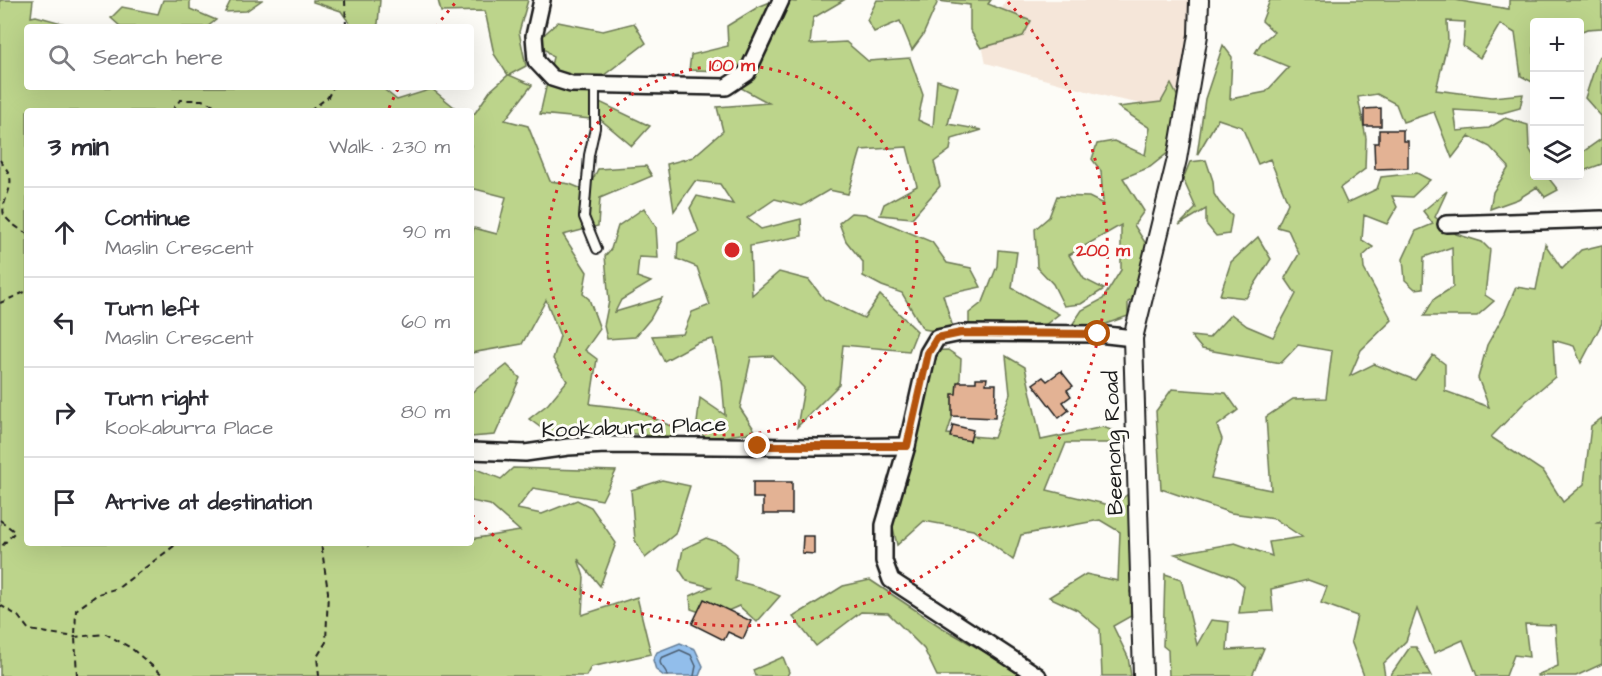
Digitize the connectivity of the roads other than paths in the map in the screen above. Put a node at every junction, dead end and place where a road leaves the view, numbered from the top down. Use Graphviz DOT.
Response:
graph roads {
  1 [pos="542,0"];
  2 [pos="781,0"];
  3 [pos="1199,0"];
  4 [pos="595,85"];
  5 [pos="1602,219"];
  6 [pos="1446,224"];
  7 [pos="597,249"];
  8 [pos="1133,338"];
  9 [pos="907,446"];
  10 [pos="474,451"];
  11 [pos="1038,676"];
  12 [pos="1143,676"];
  1 -- 4 [label="street"];
  2 -- 4 [label="street"];
  3 -- 8 [label="street, Beenong Road"];
  4 -- 7 [label="lane"];
  5 -- 6 [label="street"];
  8 -- 9 [label="street"];
  8 -- 12 [label="street, Beenong Road"];
  9 -- 10 [label="street, Kookaburra Place"];
  9 -- 11 [label="street"];
}
